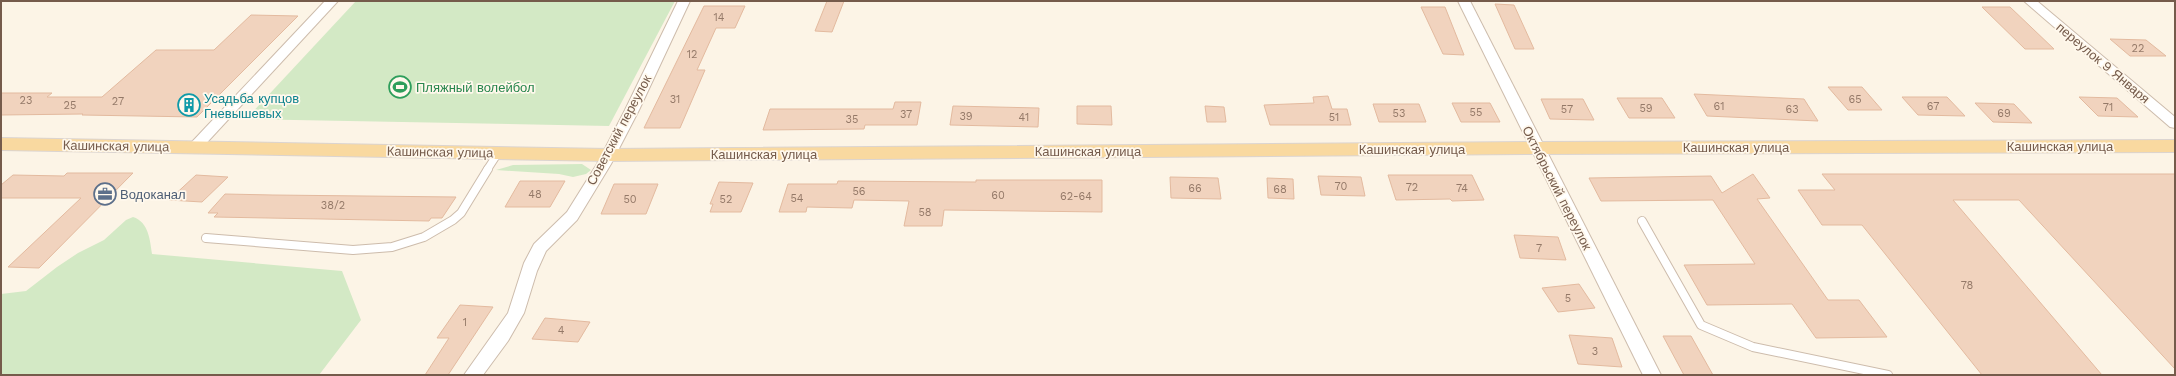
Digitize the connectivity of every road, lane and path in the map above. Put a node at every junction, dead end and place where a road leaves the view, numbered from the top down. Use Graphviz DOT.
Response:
graph roads {
  1 [pos="332,1"];
  2 [pos="684,1"];
  3 [pos="1464,1"];
  4 [pos="2030,1"];
  5 [pos="2175,124"];
  6 [pos="1,144"];
  7 [pos="2175,146"];
  8 [pos="195,147"];
  9 [pos="1537,148"];
  10 [pos="498,153"];
  11 [pos="609,155"];
  12 [pos="1642,221"];
  13 [pos="206,238"];
  14 [pos="473,375"];
  15 [pos="1652,375"];
  16 [pos="1888,375"];
  1 -- 8 [label="street"];
  2 -- 11 [label="street, Советский переулок"];
  3 -- 9 [label="street, Октябрьский переулок"];
  4 -- 5 [label="street, переулок 9 Января"];
  6 -- 8 [label="main road, Кашинская улица"];
  7 -- 9 [label="main road, Кашинская улица"];
  8 -- 10 [label="main road, Кашинская улица"];
  9 -- 11 [label="main road, Кашинская улица"];
  9 -- 15 [label="street, Октябрьский переулок"];
  10 -- 11 [label="main road, Кашинская улица"];
  10 -- 13 [label="lane"];
  11 -- 14 [label="street, Советский переулок"];
  12 -- 16 [label="lane"];
}
